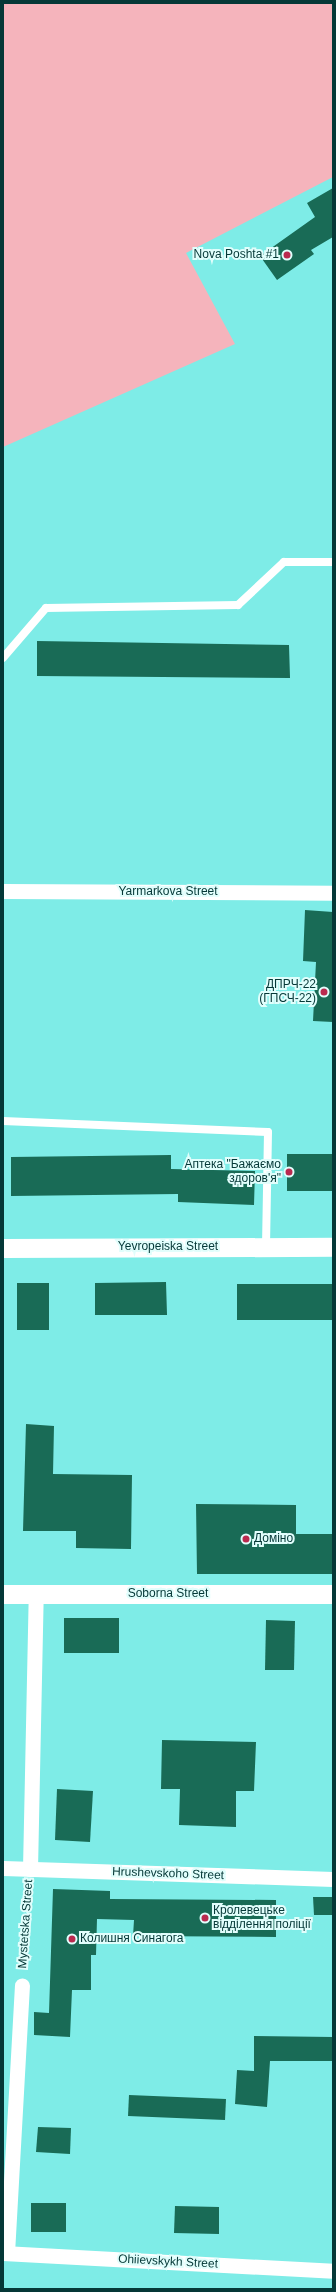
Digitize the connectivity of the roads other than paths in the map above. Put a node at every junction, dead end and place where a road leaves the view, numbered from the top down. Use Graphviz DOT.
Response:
graph roads {
  1 [pos="333,562"];
  2 [pos="3,658"];
  3 [pos="3,891"];
  4 [pos="333,893"];
  5 [pos="3,1121"];
  6 [pos="266,1247"];
  7 [pos="333,1247"];
  8 [pos="3,1248"];
  9 [pos="3,1594"];
  10 [pos="36,1594"];
  11 [pos="333,1594"];
  12 [pos="3,1868"];
  13 [pos="30,1869"];
  14 [pos="333,1879"];
  15 [pos="22,1985"];
  16 [pos="5,2253"];
  17 [pos="333,2271"];
  1 -- 2 [label="lane"];
  3 -- 4 [label="street, Yarmarkova Street"];
  5 -- 6 [label="lane"];
  6 -- 7 [label="street, Yevropeiska Street"];
  6 -- 8 [label="street, Yevropeiska Street"];
  9 -- 10 [label="street, Soborna Street"];
  10 -- 11 [label="street, Soborna Street"];
  10 -- 13 [label="street, Mystetska Street"];
  12 -- 13 [label="street, Hrushevskoho Street"];
  13 -- 14 [label="street, Hrushevskoho Street"];
  15 -- 16 [label="street, Mystetska Street"];
  16 -- 17 [label="street, Ohiievskykh Street"];
}
